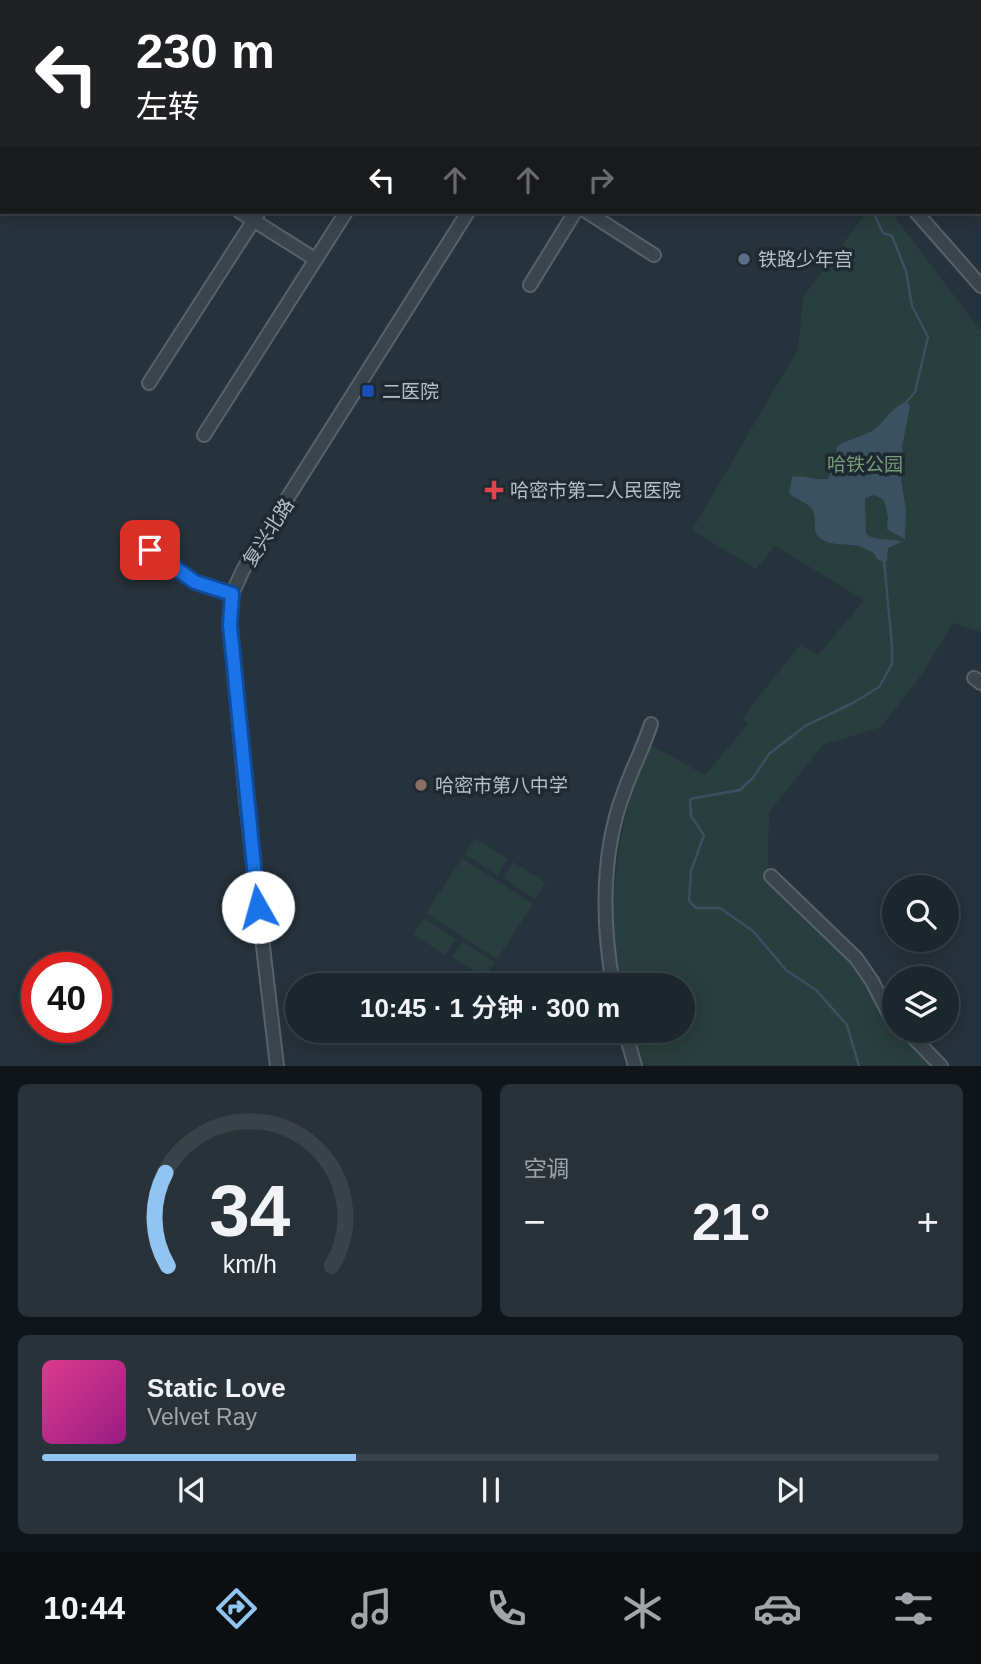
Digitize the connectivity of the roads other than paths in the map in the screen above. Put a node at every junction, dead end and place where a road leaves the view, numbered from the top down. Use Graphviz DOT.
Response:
graph roads {
  1 [pos="345,214"];
  2 [pos="467,214"];
  3 [pos="574,214"];
  4 [pos="590,214"];
  5 [pos="918,214"];
  6 [pos="256,216"];
  7 [pos="654,256"];
  8 [pos="315,259"];
  9 [pos="530,285"];
  10 [pos="981,286"];
  11 [pos="149,383"];
  12 [pos="204,435"];
  13 [pos="150,550"];
  14 [pos="232,594"];
  15 [pos="651,724"];
  16 [pos="771,876"];
  17 [pos="611,973"];
  18 [pos="882,999"];
  19 [pos="628,1043"];
  20 [pos="919,1043"];
  21 [pos="277,1066"];
  22 [pos="635,1066"];
  23 [pos="941,1066"];
  1 -- 8 [label="street"];
  2 -- 14 [label="street, 复兴北路"];
  3 -- 9 [label="street"];
  4 -- 7 [label="street"];
  5 -- 10 [label="street"];
  6 -- 8 [label="street"];
  6 -- 11 [label="street"];
  8 -- 12 [label="street"];
  13 -- 14 [label="street"];
  14 -- 21 [label="street, 复兴北路"];
  15 -- 17 [label="street"];
  16 -- 18 [label="street"];
  19 -- 22 [label="street"];
  20 -- 23 [label="street"];
}
